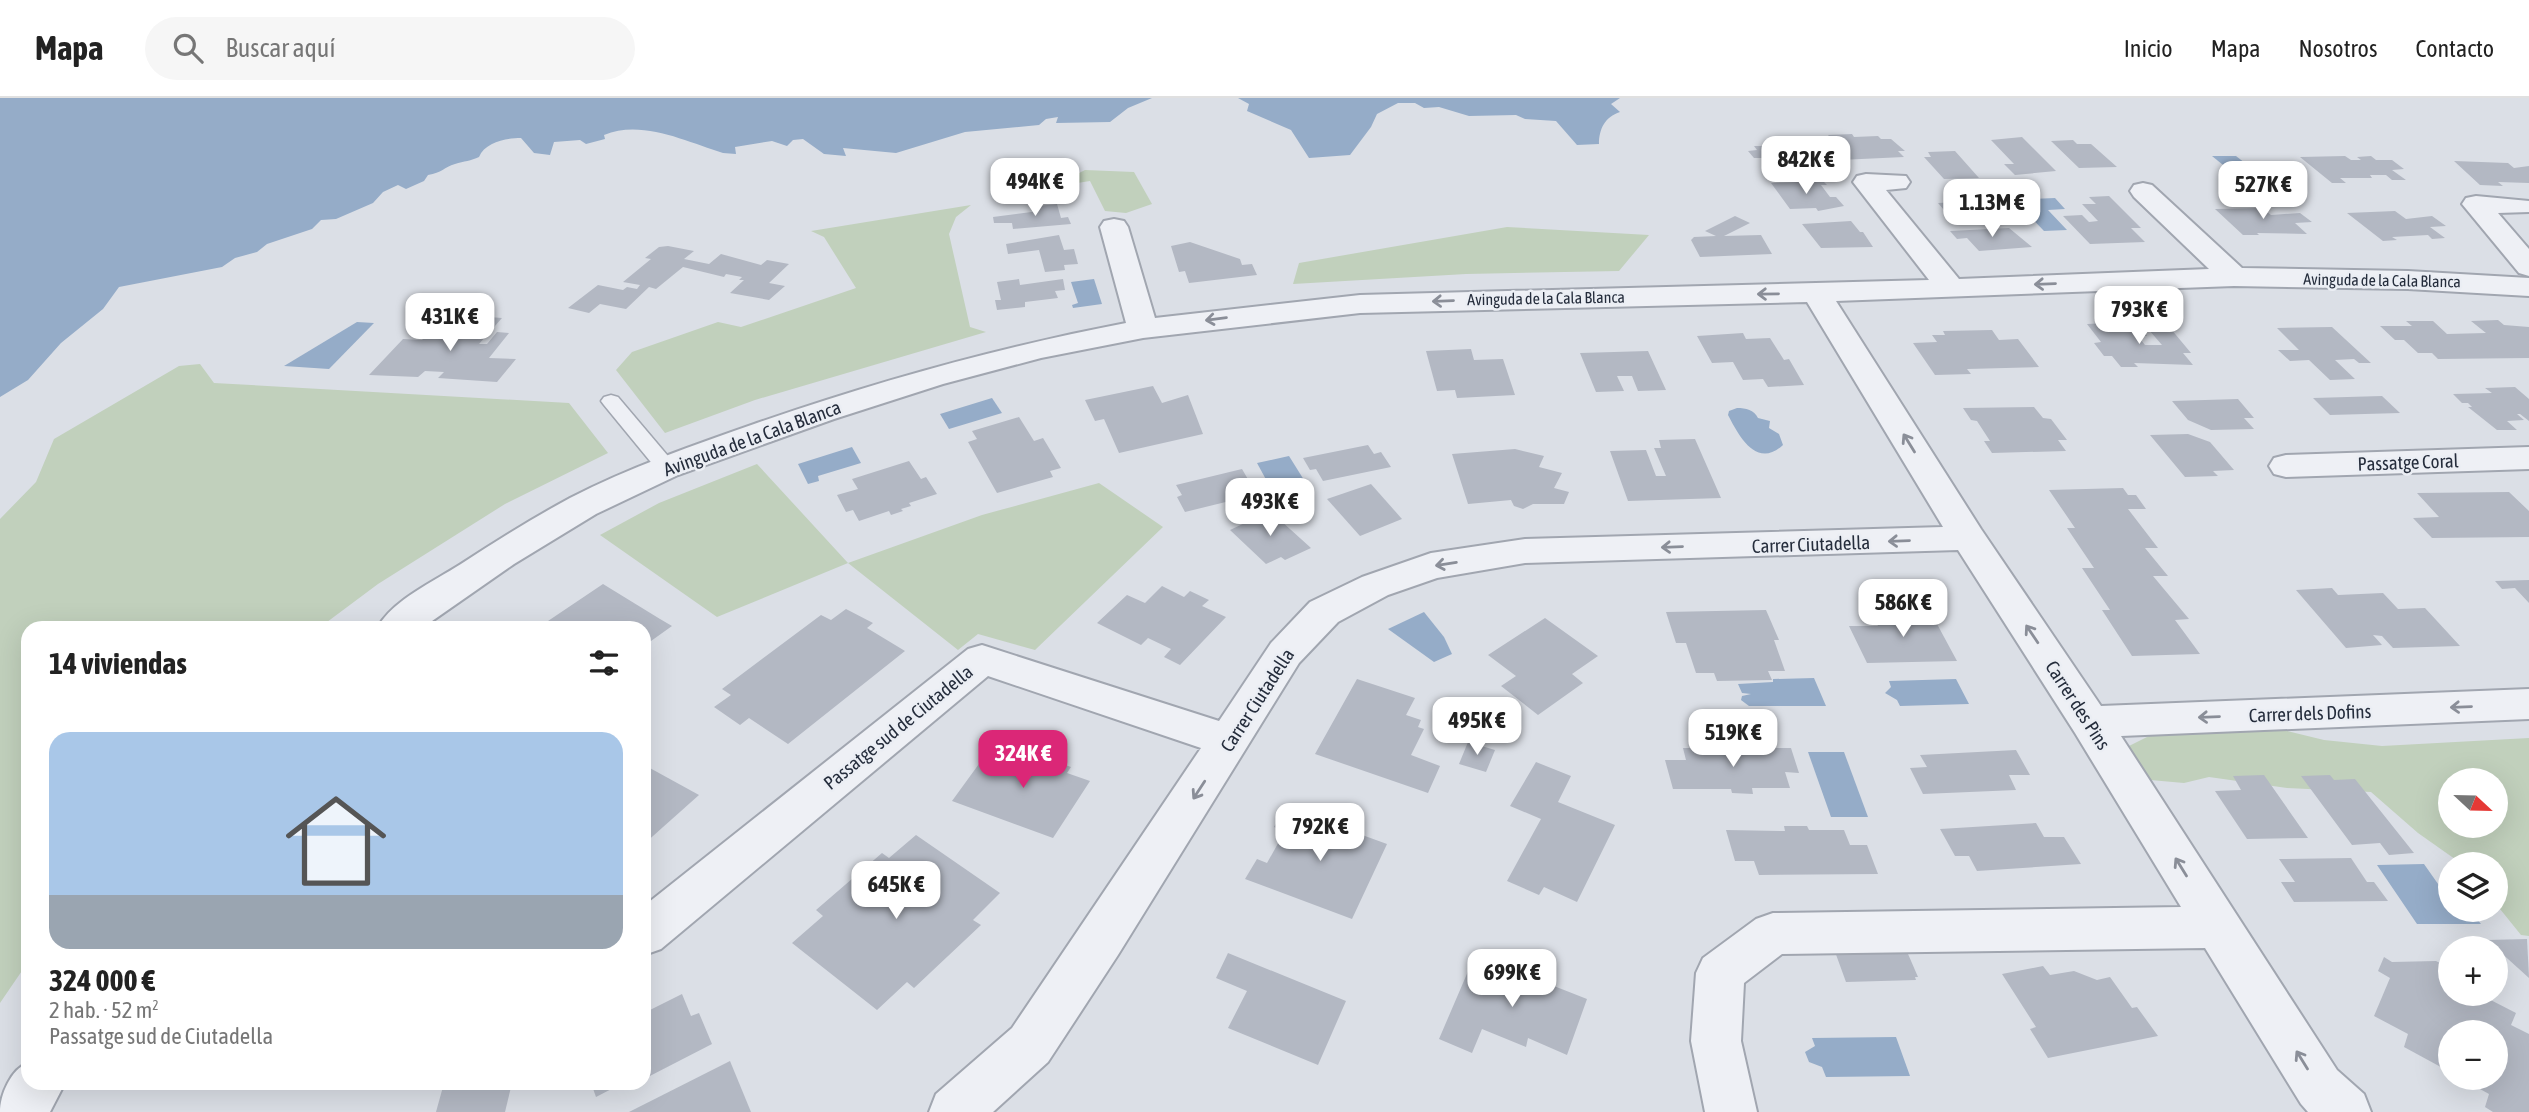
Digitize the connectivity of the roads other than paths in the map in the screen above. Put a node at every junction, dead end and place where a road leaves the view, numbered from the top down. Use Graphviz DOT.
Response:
graph roads {
  1 [pos="1897,182"];
  2 [pos="2143,191"];
  3 [pos="2519,206"];
  4 [pos="1114,227"];
  5 [pos="2529,267"];
  6 [pos="2234,277"];
  7 [pos="1950,287"];
  8 [pos="2529,287"];
  9 [pos="1816,293"];
  10 [pos="1143,329"];
  11 [pos="611,401"];
  12 [pos="2529,458"];
  13 [pos="2286,466"];
  14 [pos="666,467"];
  15 [pos="1968,538"];
  16 [pos="407,621"];
  17 [pos="2529,704"];
  18 [pos="2090,722"];
  19 [pos="1230,741"];
  20 [pos="2219,927"];
  21 [pos="651,928"];
  22 [pos="35,1090"];
  23 [pos="21,1112"];
  24 [pos="955,1112"];
  25 [pos="1731,1112"];
  26 [pos="2345,1112"];
  1 -- 7 [label="street"];
  2 -- 6 [label="street"];
  3 -- 5 [label="street"];
  4 -- 10 [label="street"];
  6 -- 7 [label="street, Avinguda de la Cala Blanca, one-way"];
  6 -- 8 [label="street, Avinguda de la Cala Blanca"];
  7 -- 9 [label="street, Avinguda de la Cala Blanca"];
  9 -- 10 [label="street, Avinguda de la Cala Blanca, one-way"];
  15 -- 9 [label="street, Carrer des Pins, one-way"];
  10 -- 14 [label="street, Avinguda de la Cala Blanca"];
  11 -- 14 [label="lane"];
  12 -- 13 [label="street, Passatge Coral"];
  14 -- 16 [label="street, Avinguda de la Cala Blanca"];
  18 -- 15 [label="street, Carrer des Pins, one-way"];
  15 -- 19 [label="street, Carrer Ciutadella, one-way"];
  17 -- 18 [label="street, Carrer dels Dofins, one-way"];
  20 -- 18 [label="street, Carrer des Pins, one-way"];
  19 -- 21 [label="street, Passatge sud de Ciutadella"];
  19 -- 24 [label="street, Carrer Ciutadella, one-way"];
  20 -- 25 [label="street"];
  26 -- 20 [label="street, Carrer des Pins, one-way"];
  22 -- 23 [label="street"];
}
